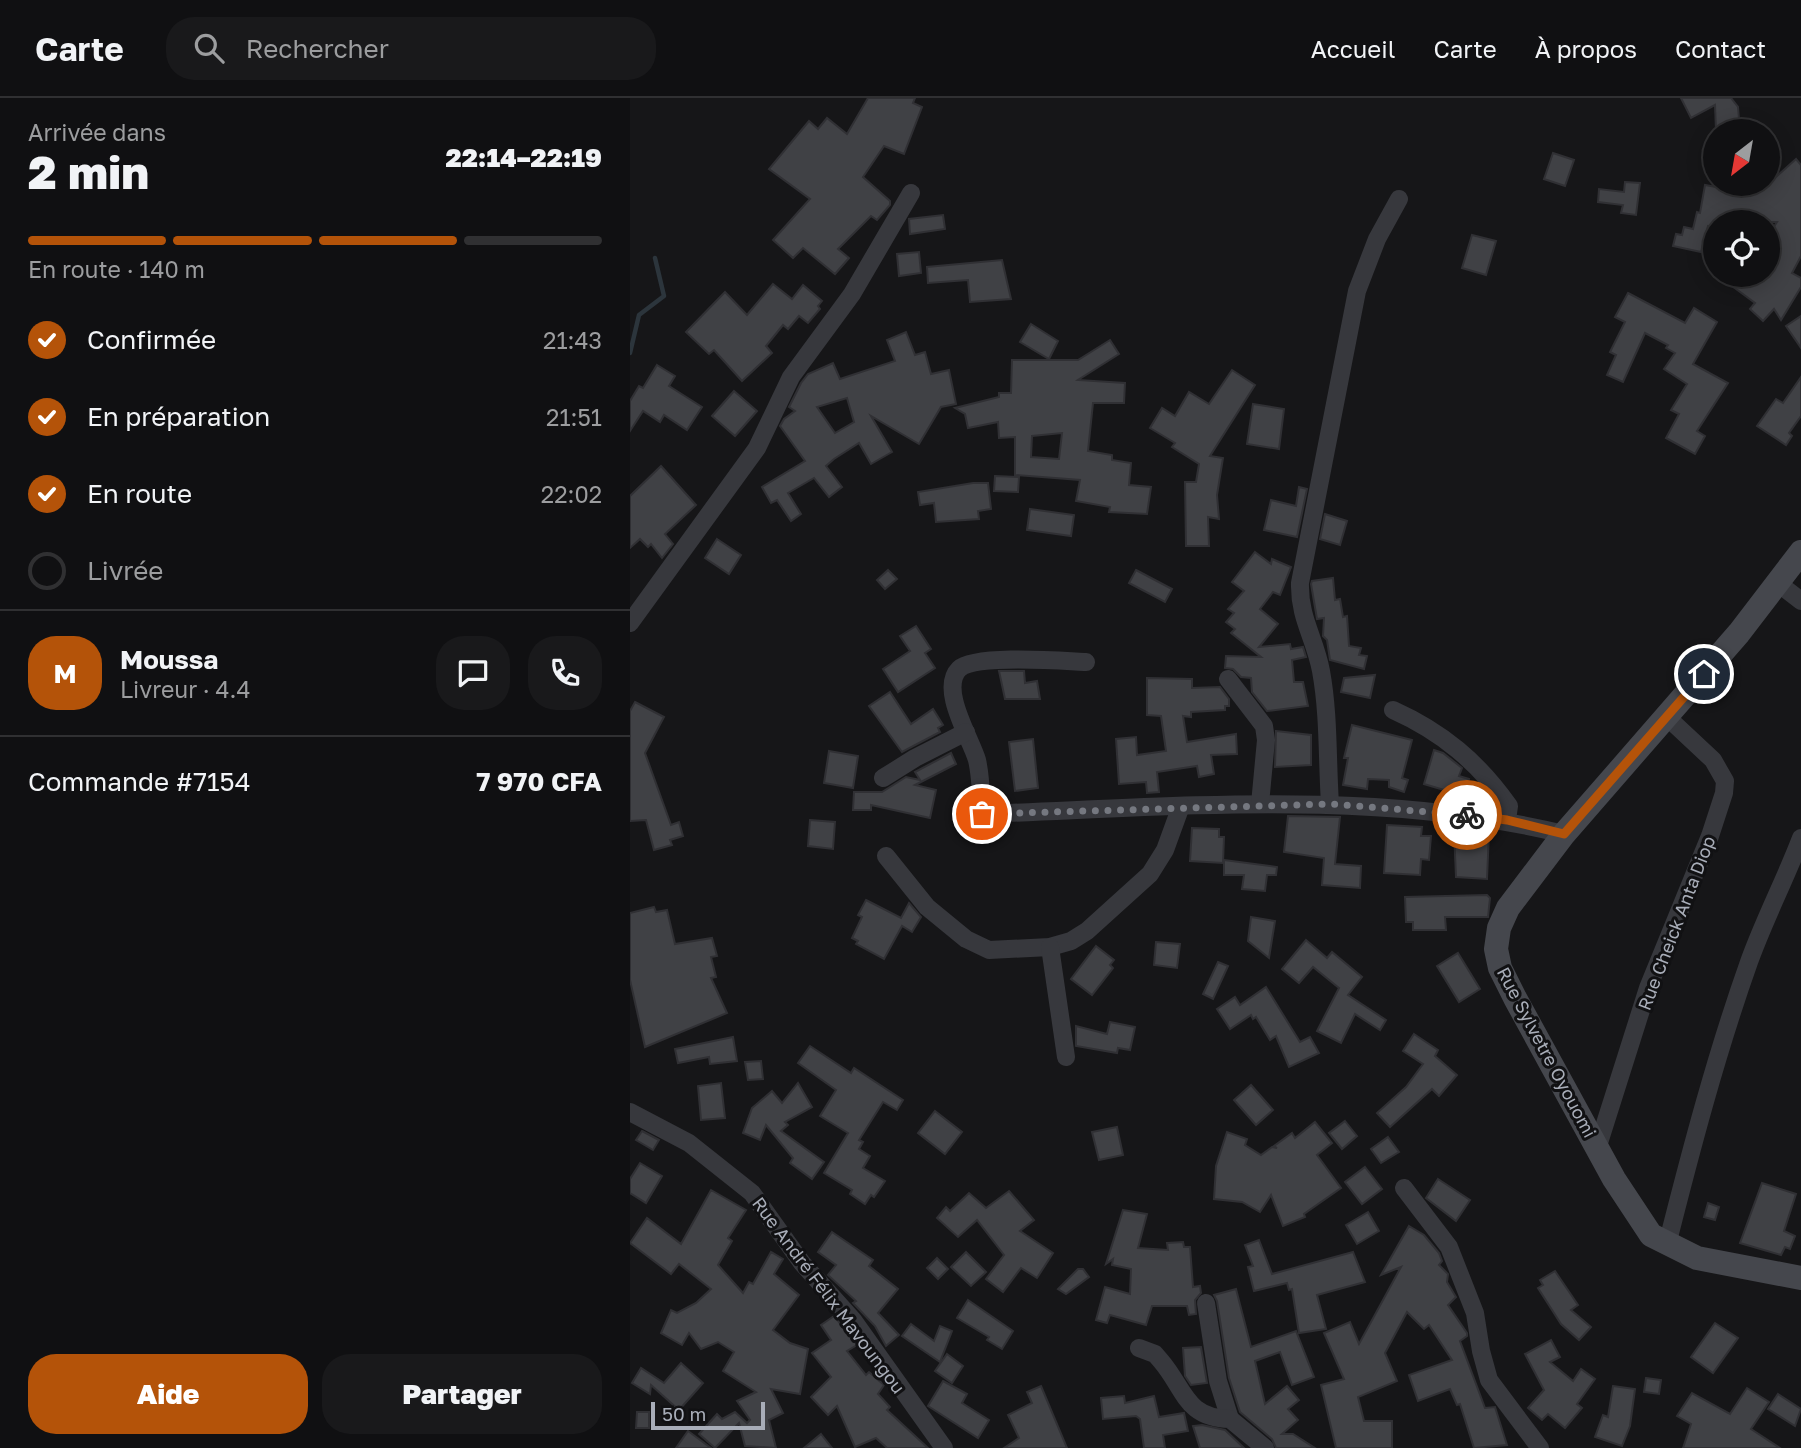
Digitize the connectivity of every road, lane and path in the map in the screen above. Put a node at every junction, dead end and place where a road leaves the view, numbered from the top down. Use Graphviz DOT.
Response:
graph roads {
  1 [pos="911,193"];
  2 [pos="1399,200"];
  3 [pos="1801,552"];
  4 [pos="1778,583"];
  5 [pos="1801,601"];
  6 [pos="630,623"];
  7 [pos="1086,662"];
  8 [pos="1228,679"];
  9 [pos="1393,710"];
  10 [pos="1667,717"];
  11 [pos="967,732"];
  12 [pos="883,778"];
  13 [pos="1260,804"];
  14 [pos="1331,804"];
  15 [pos="1181,806"];
  16 [pos="1507,820"];
  17 [pos="1564,834"];
  18 [pos="1801,838"];
  19 [pos="886,856"];
  20 [pos="1050,947"];
  21 [pos="1066,1057"];
  22 [pos="630,1112"];
  23 [pos="1597,1149"];
  24 [pos="1404,1188"];
  25 [pos="1667,1245"];
  26 [pos="1801,1278"];
  27 [pos="1206,1303"];
  28 [pos="1139,1348"];
  29 [pos="1230,1419"];
  30 [pos="944,1448"];
  31 [pos="1265,1448"];
  32 [pos="1540,1448"];
  1 -- 6 [label="street"];
  2 -- 14 [label="street"];
  3 -- 4 [label="street, Rue Sylvetre Oyouomi"];
  4 -- 5 [label="street"];
  4 -- 10 [label="street, Rue Sylvetre Oyouomi"];
  7 -- 11 [label="street"];
  8 -- 13 [label="street"];
  9 -- 16 [label="street"];
  10 -- 17 [label="street, Rue Sylvetre Oyouomi"];
  10 -- 23 [label="street, Rue Cheick Anta Diop"];
  11 -- 12 [label="street"];
  11 -- 15 [label="street"];
  13 -- 14 [label="street"];
  13 -- 15 [label="street"];
  14 -- 16 [label="street"];
  15 -- 20 [label="street"];
  16 -- 17 [label="street"];
  17 -- 23 [label="street, Rue Sylvetre Oyouomi"];
  18 -- 25 [label="street"];
  19 -- 20 [label="street"];
  20 -- 21 [label="street"];
  22 -- 30 [label="street, Rue André Félix Mavoungou"];
  23 -- 25 [label="street, Rue Sylvetre Oyouomi"];
  24 -- 32 [label="street"];
  25 -- 26 [label="street, Rue Sylvetre Oyouomi"];
  27 -- 29 [label="street"];
  28 -- 29 [label="street"];
  29 -- 31 [label="street"];
}
